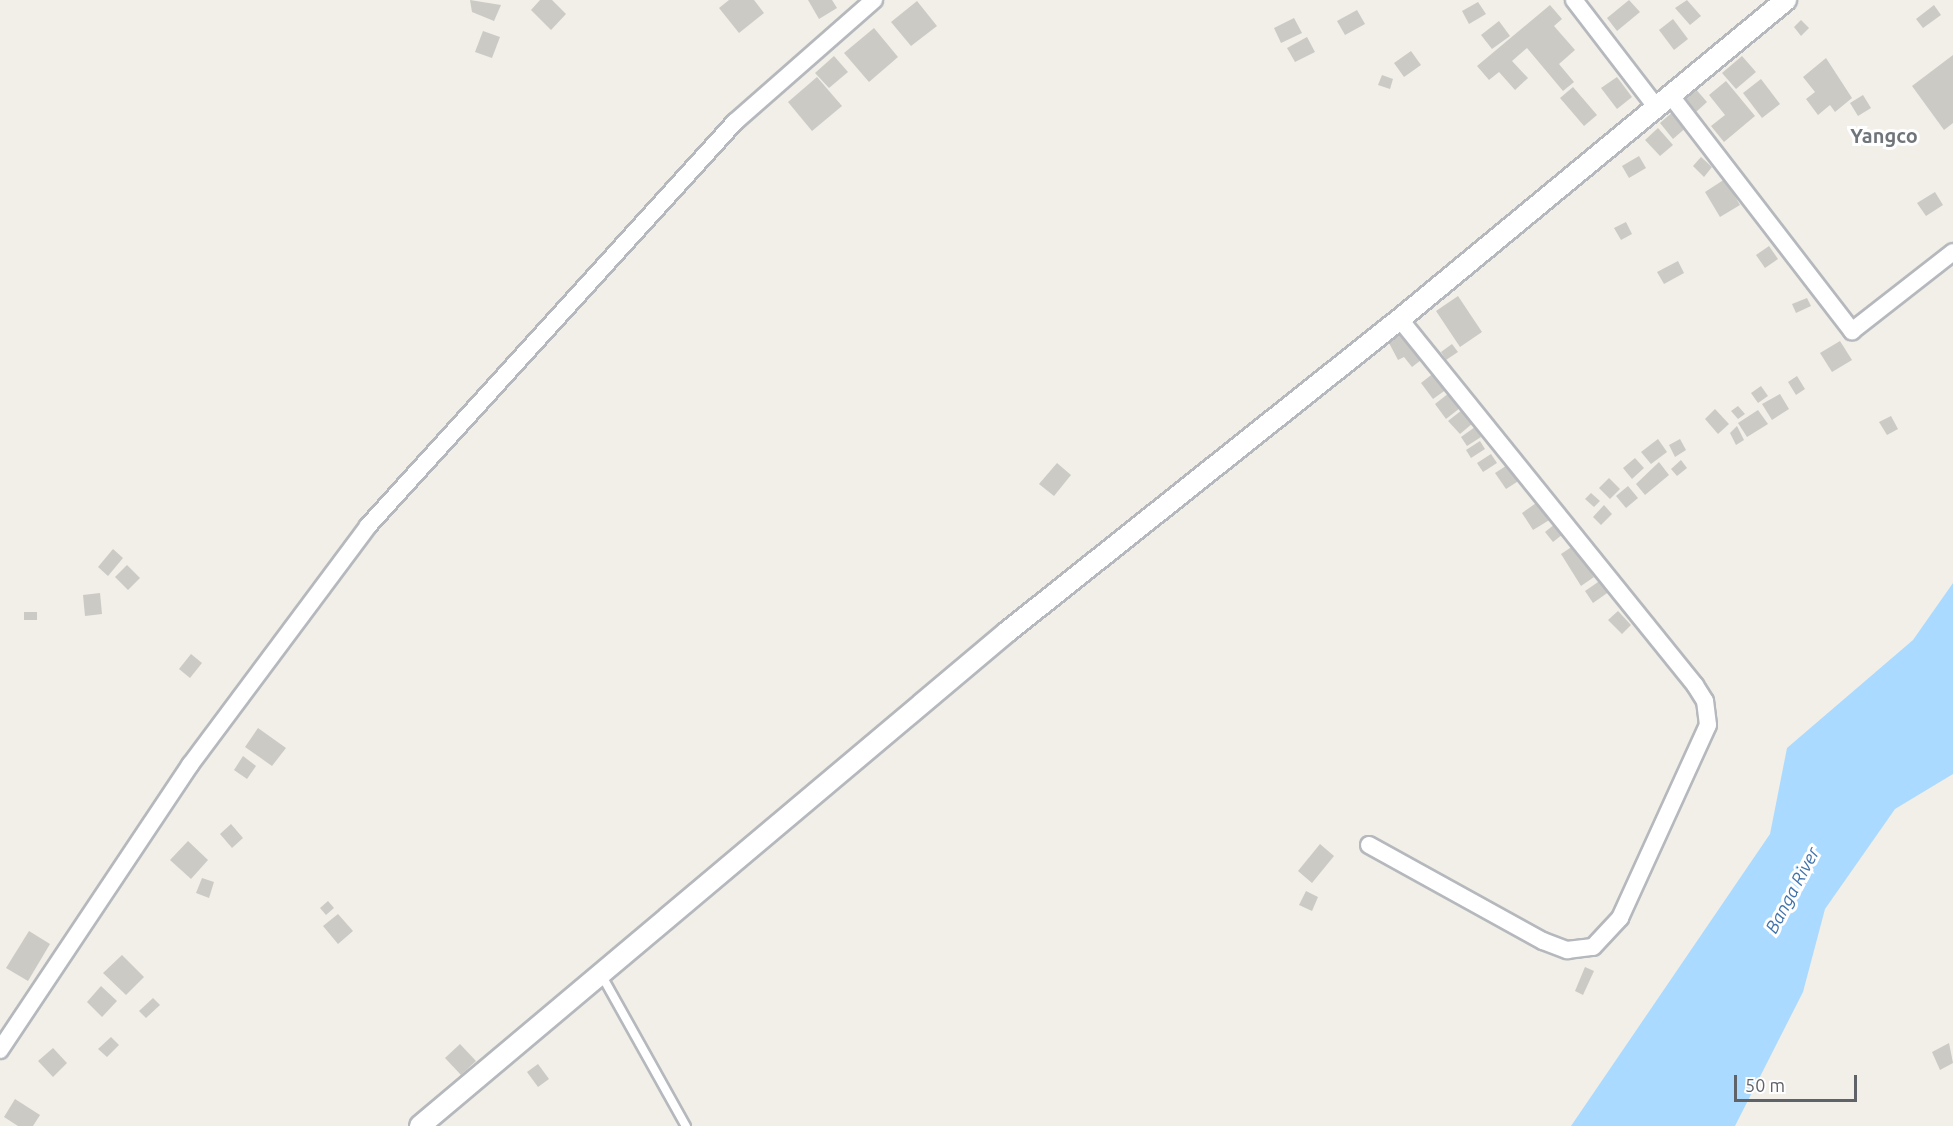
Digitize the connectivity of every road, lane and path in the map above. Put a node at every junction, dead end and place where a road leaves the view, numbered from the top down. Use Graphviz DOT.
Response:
graph roads {
  1 [pos="874,0"];
  2 [pos="1574,0"];
  3 [pos="1786,0"];
  4 [pos="1664,102"];
  5 [pos="1953,252"];
  6 [pos="1400,319"];
  7 [pos="1369,845"];
  8 [pos="602,976"];
  9 [pos="0,1050"];
  10 [pos="420,1126"];
  11 [pos="686,1126"];
  1 -- 9 [label="street"];
  2 -- 4 [label="street"];
  3 -- 4 [label="street"];
  4 -- 5 [label="street"];
  4 -- 6 [label="street"];
  6 -- 7 [label="street"];
  6 -- 8 [label="street"];
  8 -- 10 [label="street"];
  8 -- 11 [label="lane"];
}
